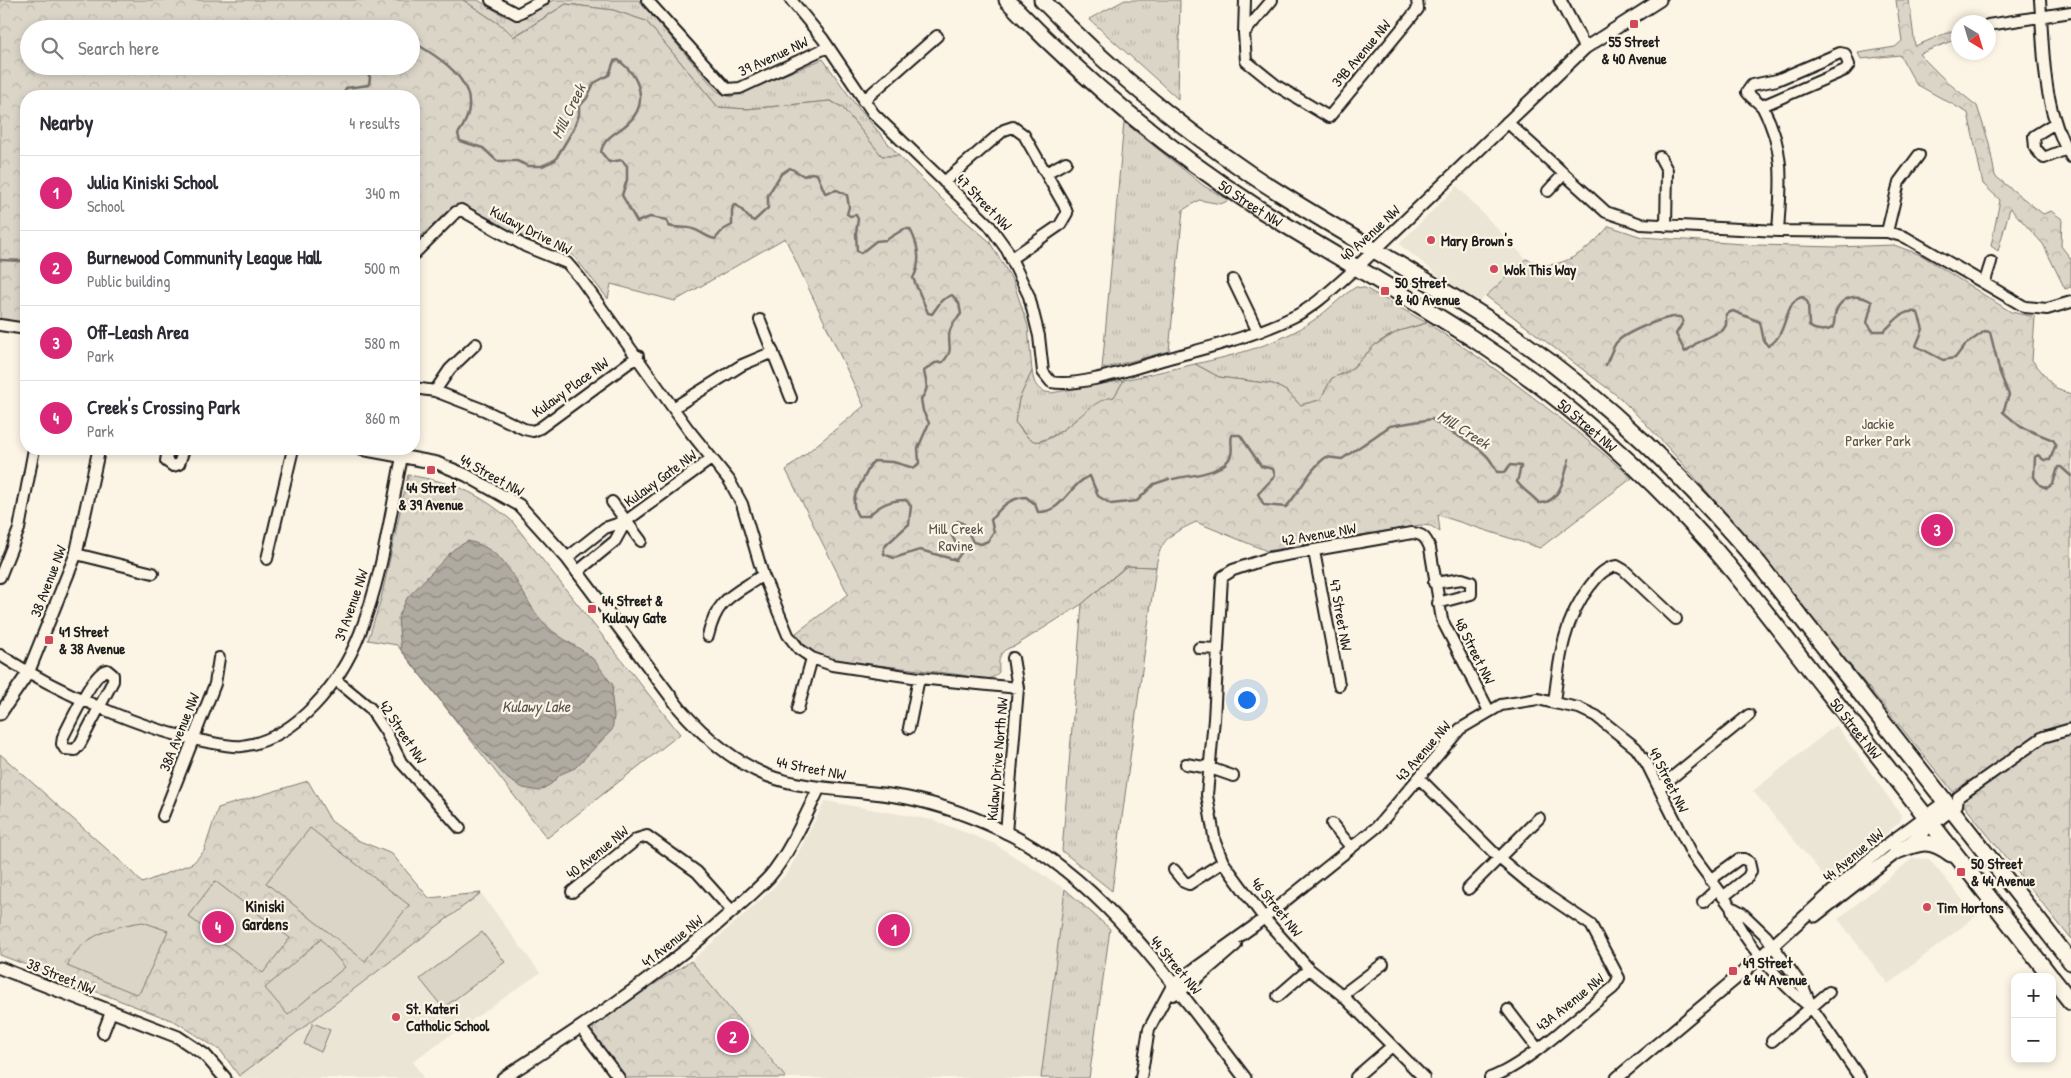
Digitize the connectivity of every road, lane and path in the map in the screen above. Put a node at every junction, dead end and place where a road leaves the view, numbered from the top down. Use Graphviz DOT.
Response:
graph roads {
  1 [pos="491,0"];
  2 [pos="543,0"];
  3 [pos="647,0"];
  4 [pos="792,0"];
  5 [pos="1007,0"];
  6 [pos="1042,0"];
  7 [pos="1245,0"];
  8 [pos="1272,0"];
  9 [pos="1560,0"];
  10 [pos="1660,0"];
  11 [pos="2040,0"];
  12 [pos="1417,5"];
  13 [pos="2071,12"];
  14 [pos="2041,18"];
  15 [pos="1996,24"];
  16 [pos="1244,33"];
  17 [pos="938,36"];
  18 [pos="828,47"];
  19 [pos="1586,48"];
  20 [pos="863,101"];
  21 [pos="1762,106"];
  22 [pos="1507,122"];
  23 [pos="2055,124"];
  24 [pos="2071,132"];
  25 [pos="2061,138"];
  26 [pos="2069,153"];
  27 [pos="1919,155"];
  28 [pos="1660,156"];
  29 [pos="1066,162"];
  30 [pos="1046,173"];
  31 [pos="1564,174"];
  32 [pos="944,182"];
  33 [pos="1548,191"];
  34 [pos="1666,226"];
  35 [pos="1778,231"];
  36 [pos="1887,232"];
  37 [pos="420,248"];
  38 [pos="1376,250"];
  39 [pos="1012,258"];
  40 [pos="1991,262"];
  41 [pos="1356,268"];
  42 [pos="1233,280"];
  43 [pos="1985,281"];
  44 [pos="2071,302"];
  45 [pos="760,320"];
  46 [pos="0,325"];
  47 [pos="20,328"];
  48 [pos="1258,332"];
  49 [pos="476,344"];
  50 [pos="773,352"];
  51 [pos="638,356"];
  52 [pos="1046,378"];
  53 [pos="420,389"];
  54 [pos="435,391"];
  55 [pos="791,398"];
  56 [pos="673,408"];
  57 [pos="33,455"];
  58 [pos="97,455"];
  59 [pos="167,455"];
  60 [pos="182,455"];
  61 [pos="292,455"];
  62 [pos="392,455"];
  63 [pos="402,457"];
  64 [pos="711,459"];
  65 [pos="612,502"];
  66 [pos="626,521"];
  67 [pos="1424,537"];
  68 [pos="641,541"];
  69 [pos="1314,551"];
  70 [pos="76,554"];
  71 [pos="567,558"];
  72 [pos="267,559"];
  73 [pos="577,572"];
  74 [pos="152,573"];
  75 [pos="763,575"];
  76 [pos="0,577"];
  77 [pos="1222,577"];
  78 [pos="1434,583"];
  79 [pos="1438,603"];
  80 [pos="1676,619"];
  81 [pos="708,636"];
  82 [pos="1199,648"];
  83 [pos="1218,649"];
  84 [pos="0,655"];
  85 [pos="219,658"];
  86 [pos="812,658"];
  87 [pos="1013,658"];
  88 [pos="28,673"];
  89 [pos="919,678"];
  90 [pos="336,680"];
  91 [pos="1338,686"];
  92 [pos="1018,688"];
  93 [pos="84,699"];
  94 [pos="1554,703"];
  95 [pos="99,706"];
  96 [pos="798,709"];
  97 [pos="1489,711"];
  98 [pos="0,714"];
  99 [pos="1749,715"];
  100 [pos="909,728"];
  101 [pos="2071,729"];
  102 [pos="191,739"];
  103 [pos="1186,764"];
  104 [pos="1210,768"];
  105 [pos="1233,776"];
  106 [pos="1419,778"];
  107 [pos="819,788"];
  108 [pos="1659,788"];
  109 [pos="1952,803"];
  110 [pos="163,816"];
  111 [pos="1538,818"];
  112 [pos="1928,820"];
  113 [pos="1332,824"];
  114 [pos="460,828"];
  115 [pos="1006,833"];
  116 [pos="1350,847"];
  117 [pos="1897,851"];
  118 [pos="1499,858"];
  119 [pos="1959,860"];
  120 [pos="1223,862"];
  121 [pos="1174,870"];
  122 [pos="1710,880"];
  123 [pos="1468,889"];
  124 [pos="572,892"];
  125 [pos="1720,893"];
  126 [pos="1703,902"];
  127 [pos="1731,907"];
  128 [pos="732,912"];
  129 [pos="1264,918"];
  130 [pos="1774,946"];
  131 [pos="1762,956"];
  132 [pos="2071,962"];
  133 [pos="1383,964"];
  134 [pos="1310,969"];
  135 [pos="0,970"];
  136 [pos="2048,973"];
  137 [pos="2056,983"];
  138 [pos="1176,988"];
  139 [pos="1829,992"];
  140 [pos="1342,995"];
  141 [pos="1278,996"];
  142 [pos="2071,1002"];
  143 [pos="1812,1008"];
  144 [pos="1508,1010"];
  145 [pos="110,1012"];
  146 [pos="581,1028"];
  147 [pos="103,1033"];
  148 [pos="1772,1041"];
  149 [pos="1392,1046"];
  150 [pos="1537,1048"];
  151 [pos="1356,1077"];
  152 [pos="224,1078"];
  153 [pos="503,1078"];
  154 [pos="619,1078"];
  155 [pos="1141,1078"];
  156 [pos="1146,1078"];
  157 [pos="1245,1078"];
  158 [pos="1424,1078"];
  159 [pos="1490,1078"];
  160 [pos="1617,1078"];
  161 [pos="1860,1078"];
  1 -- 2 [label="street"];
  3 -- 18 [label="street, 39 Avenue NW"];
  4 -- 18 [label="street, 47 Street NW"];
  5 -- 41 [label="main road, 50 Street NW"];
  6 -- 38 [label="main road, 50 Street NW"];
  7 -- 16 [label="street"];
  8 -- 16 [label="street"];
  9 -- 19 [label="street"];
  10 -- 19 [label="street, 40 Avenue NW"];
  11 -- 14 [label="street"];
  12 -- 16 [label="street, 39B Avenue NW"];
  13 -- 14 [label="street"];
  14 -- 15 [label="street"];
  14 -- 23 [label="street"];
  17 -- 20 [label="street"];
  18 -- 20 [label="street, 47 Street NW"];
  19 -- 22 [label="street, 40 Avenue NW"];
  20 -- 32 [label="street, 47 Street NW"];
  21 -- 21 [label="street"];
  21 -- 35 [label="street"];
  22 -- 31 [label="street"];
  22 -- 38 [label="street, 40 Avenue NW"];
  23 -- 25 [label="street"];
  23 -- 26 [label="street"];
  24 -- 25 [label="street"];
  25 -- 26 [label="street"];
  27 -- 36 [label="street"];
  28 -- 34 [label="street"];
  29 -- 30 [label="street"];
  30 -- 32 [label="street"];
  30 -- 39 [label="street"];
  31 -- 33 [label="street"];
  31 -- 34 [label="street"];
  32 -- 39 [label="street, 47 Street NW"];
  34 -- 35 [label="street"];
  35 -- 36 [label="street"];
  36 -- 43 [label="street"];
  37 -- 51 [label="street, Kulawy Drive NW"];
  38 -- 41 [label="street, 40 Avenue NW"];
  38 -- 109 [label="main road, 50 Street NW"];
  39 -- 52 [label="street, 47 Street NW"];
  40 -- 43 [label="street"];
  41 -- 48 [label="street, 40 Avenue NW"];
  41 -- 112 [label="main road, 50 Street NW"];
  42 -- 48 [label="street"];
  43 -- 44 [label="street"];
  45 -- 50 [label="street"];
  46 -- 47 [label="street"];
  48 -- 52 [label="street, 40 Avenue NW"];
  49 -- 54 [label="street"];
  50 -- 55 [label="street"];
  50 -- 56 [label="street"];
  51 -- 54 [label="street, Kulawy Place NW"];
  51 -- 56 [label="street, Kulawy Drive NW"];
  53 -- 54 [label="street, Kulawy Place NW"];
  56 -- 64 [label="street, Kulawy Drive North NW"];
  57 -- 76 [label="street"];
  58 -- 70 [label="street, 38 Avenue NW"];
  59 -- 60 [label="street"];
  61 -- 72 [label="street"];
  62 -- 63 [label="street, 44 Street NW"];
  63 -- 71 [label="street, 44 Street NW"];
  63 -- 90 [label="street, 39 Avenue NW"];
  64 -- 66 [label="street, Kulawy Gate NW"];
  64 -- 75 [label="street, Kulawy Drive North NW"];
  65 -- 66 [label="street, Kulawy Gate NW"];
  66 -- 68 [label="street, Kulawy Gate NW"];
  66 -- 71 [label="street, Kulawy Gate NW"];
  66 -- 73 [label="street, Kulawy Gate NW"];
  67 -- 69 [label="street, 42 Avenue NW"];
  67 -- 78 [label="street, 48 Street NW"];
  69 -- 77 [label="street, 42 Avenue NW"];
  69 -- 91 [label="street, 47 Street NW"];
  70 -- 74 [label="street"];
  70 -- 88 [label="street, 38 Avenue NW"];
  71 -- 73 [label="street, 44 Street NW"];
  73 -- 107 [label="street, 44 Street NW"];
  75 -- 81 [label="street"];
  75 -- 86 [label="street, Kulawy Drive North NW"];
  77 -- 83 [label="street, 46 Street NW"];
  78 -- 79 [label="street, 48 Street NW"];
  78 -- 79 [label="street, 48 Street NW"];
  79 -- 97 [label="street, 48 Street NW"];
  80 -- 94 [label="street"];
  82 -- 83 [label="street"];
  83 -- 104 [label="street, 46 Street NW"];
  84 -- 88 [label="street, 39 Avenue NW"];
  85 -- 102 [label="street, 38A Avenue NW"];
  86 -- 89 [label="street, Kulawy Drive North NW"];
  86 -- 96 [label="street"];
  87 -- 92 [label="street, Kulawy Drive North NW"];
  88 -- 93 [label="street, 39 Avenue NW"];
  88 -- 98 [label="street, 38 Avenue NW"];
  89 -- 92 [label="street, Kulawy Drive North NW"];
  89 -- 100 [label="street"];
  90 -- 102 [label="street, 39 Avenue NW"];
  90 -- 114 [label="street, 42 Street NW"];
  92 -- 115 [label="street, Kulawy Drive North NW"];
  93 -- 95 [label="street, 39 Avenue NW"];
  93 -- 95 [label="street"];
  93 -- 95 [label="street"];
  94 -- 97 [label="street, 43 Avenue NW"];
  94 -- 108 [label="street, 49 Street NW"];
  95 -- 102 [label="street, 39 Avenue NW"];
  97 -- 106 [label="street, 43 Avenue NW"];
  99 -- 108 [label="street"];
  101 -- 109 [label="street, 44 Avenue NW"];
  102 -- 110 [label="street, 38A Avenue NW"];
  103 -- 104 [label="street"];
  104 -- 105 [label="street"];
  104 -- 120 [label="street, 46 Street NW"];
  106 -- 116 [label="street, 43 Avenue NW"];
  106 -- 118 [label="street"];
  107 -- 115 [label="street, 44 Street NW"];
  107 -- 128 [label="street, 41 Avenue NW"];
  108 -- 122 [label="street, 49 Street NW"];
  109 -- 112 [label="street, 44 Avenue NW"];
  109 -- 132 [label="main road, 50 Street NW"];
  111 -- 118 [label="street"];
  112 -- 117 [label="street, 44 Avenue NW"];
  112 -- 119 [label="main road, 50 Street NW"];
  112 -- 130 [label="street, 44 Avenue NW"];
  113 -- 116 [label="street"];
  115 -- 138 [label="street, 44 Street NW"];
  116 -- 129 [label="street, 43 Avenue NW"];
  117 -- 119 [label="main road"];
  117 -- 130 [label="street, 44 Avenue NW"];
  118 -- 123 [label="street"];
  118 -- 150 [label="street, 43A Avenue NW"];
  119 -- 136 [label="main road, 50 Street NW"];
  120 -- 121 [label="street"];
  120 -- 129 [label="street, 46 Street NW"];
  122 -- 125 [label="street, 49 Street NW"];
  122 -- 125 [label="street"];
  124 -- 128 [label="street, 40 Avenue NW"];
  125 -- 126 [label="street"];
  125 -- 127 [label="street, 49 Street NW"];
  127 -- 130 [label="street, 49 Street NW"];
  127 -- 131 [label="street, 49 Street NW"];
  128 -- 146 [label="street, 41 Avenue NW"];
  129 -- 134 [label="street, 46 Street NW"];
  129 -- 138 [label="street, 43 Avenue NW"];
  130 -- 131 [label="street, 44 Avenue NW"];
  130 -- 143 [label="street, 49 Street NW"];
  131 -- 143 [label="street, 49 Street NW"];
  131 -- 160 [label="street, 44 Avenue NW"];
  133 -- 140 [label="street"];
  134 -- 140 [label="street, 46 Street NW"];
  134 -- 141 [label="street"];
  135 -- 145 [label="street, 38 Street NW"];
  137 -- 142 [label="main road, 50 Street NW"];
  138 -- 155 [label="street, 43 Avenue NW"];
  138 -- 157 [label="street, 44 Street NW"];
  139 -- 143 [label="street"];
  140 -- 149 [label="street, 46 Street NW"];
  143 -- 148 [label="street"];
  143 -- 161 [label="street"];
  144 -- 150 [label="street, 43A Avenue NW"];
  145 -- 147 [label="street"];
  145 -- 152 [label="street, 38 Street NW"];
  146 -- 153 [label="street, 41 Avenue NW"];
  146 -- 154 [label="street"];
  149 -- 151 [label="street"];
  149 -- 158 [label="street, 46 Street NW"];
  150 -- 159 [label="street, 43A Avenue NW"];
  155 -- 156 [label="street"];
}
